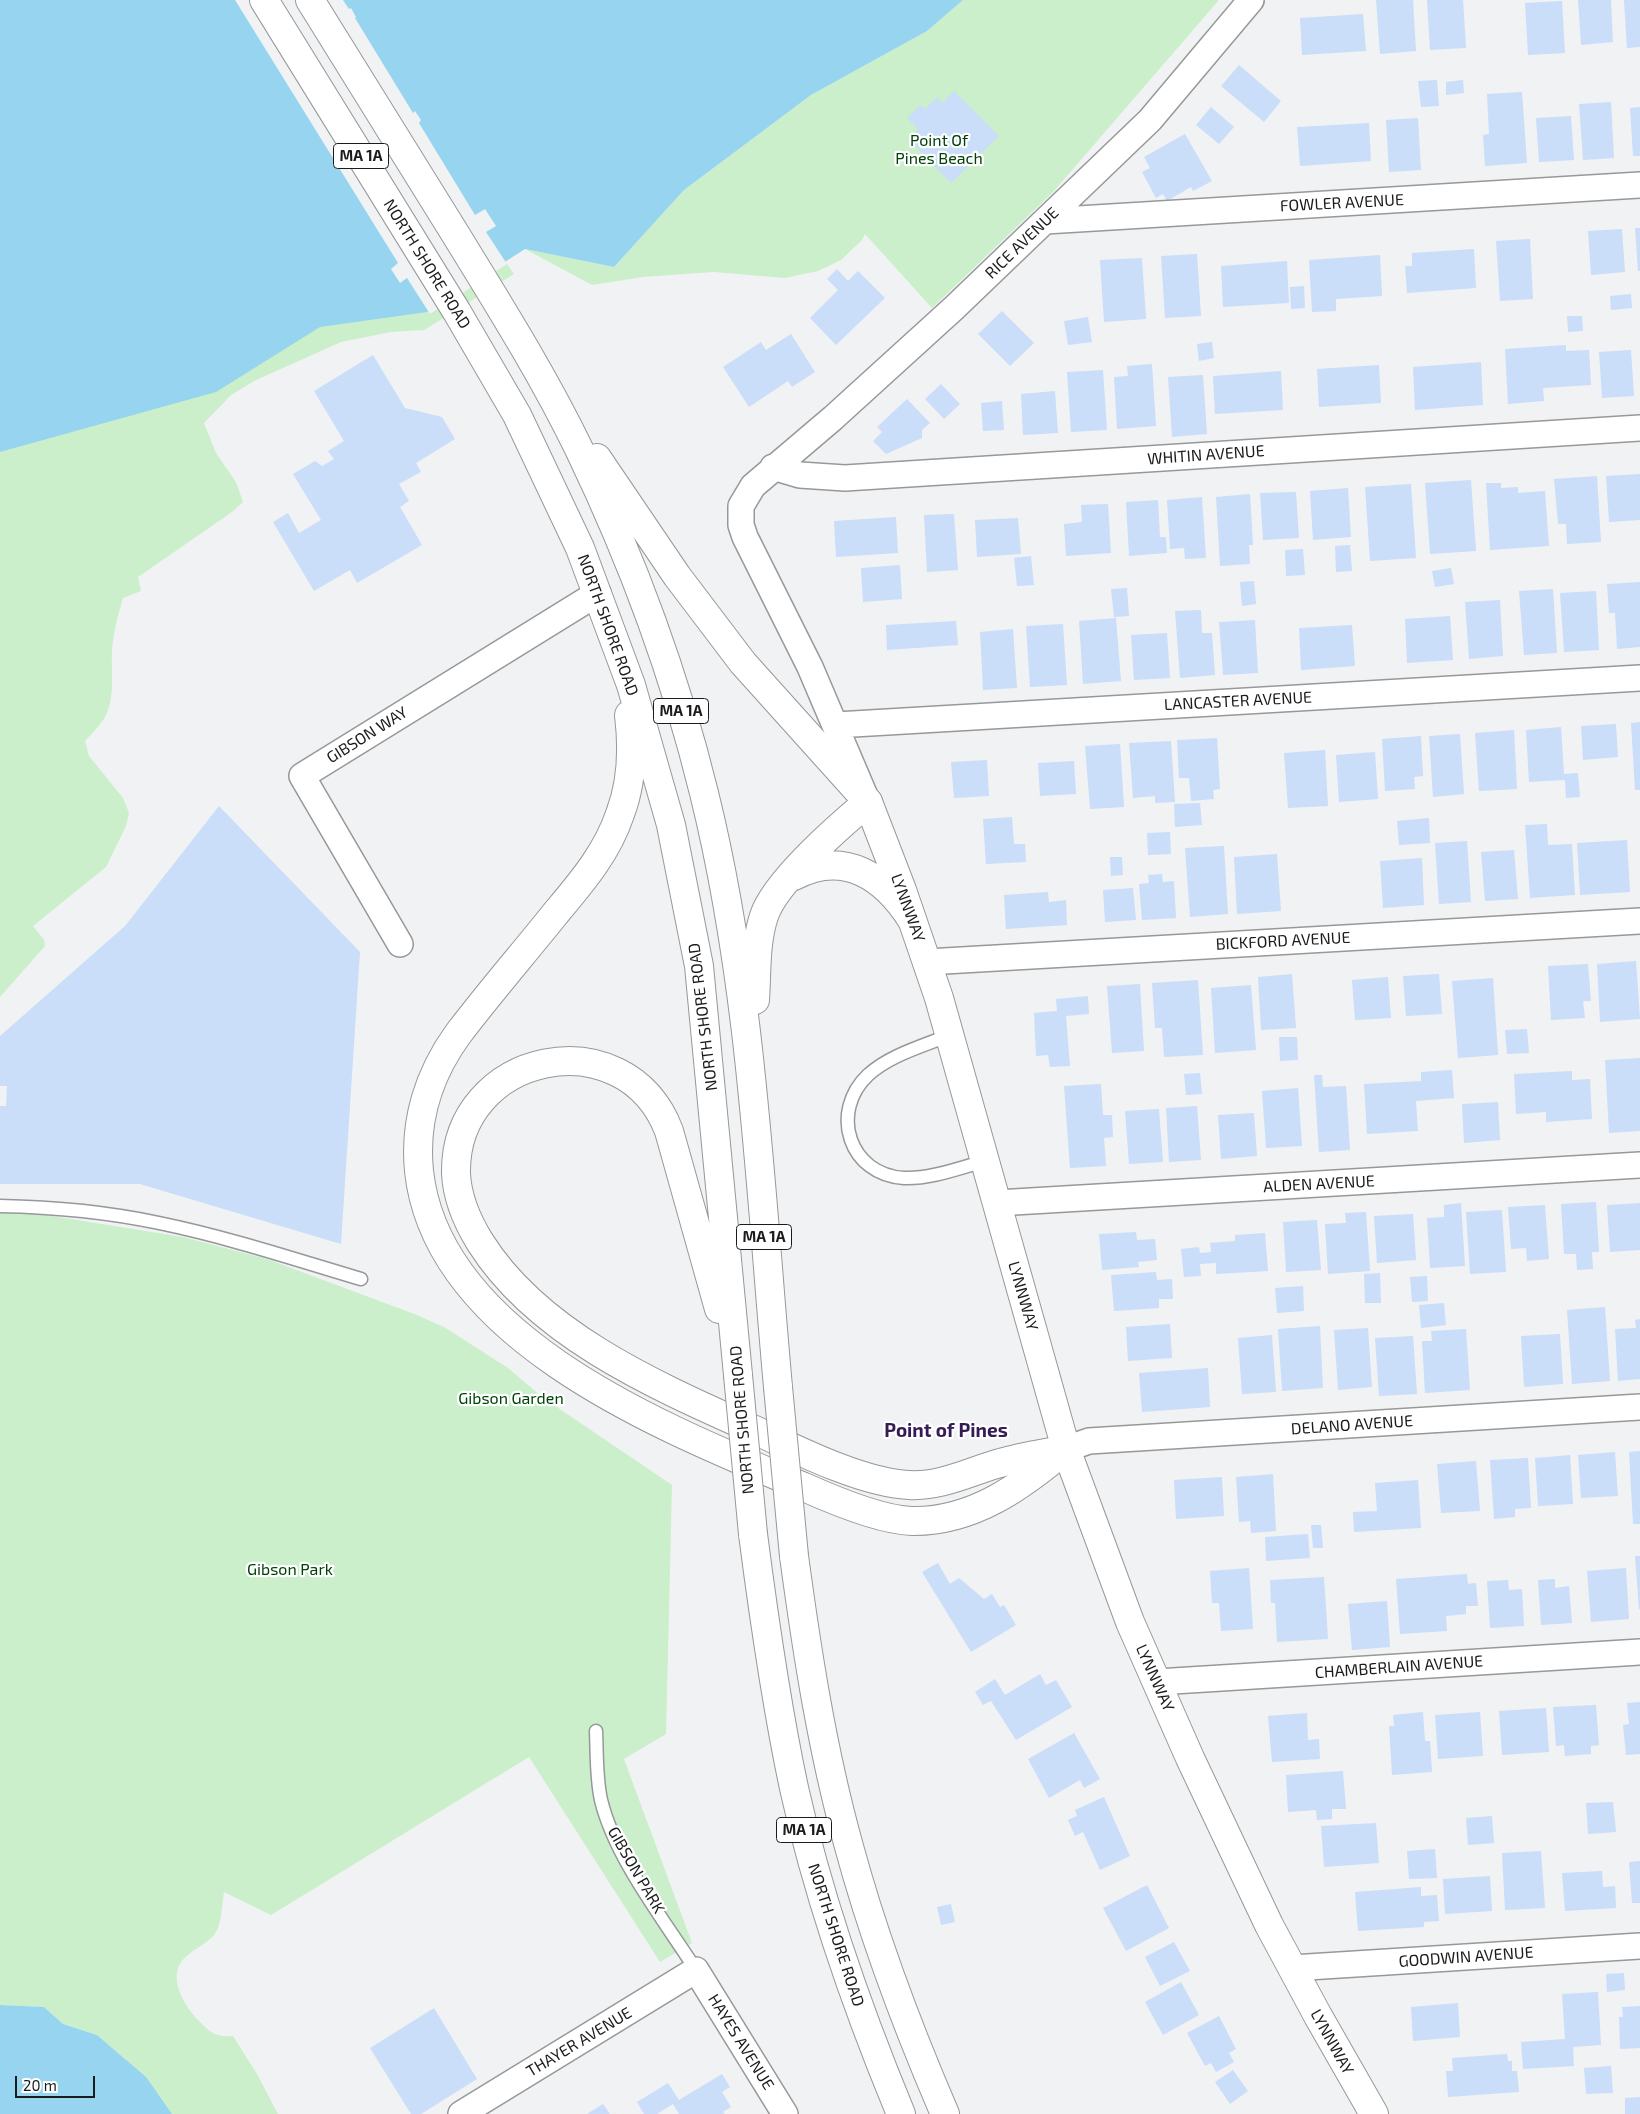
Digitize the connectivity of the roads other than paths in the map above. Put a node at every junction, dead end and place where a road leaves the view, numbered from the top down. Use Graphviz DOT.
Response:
graph roads {
  1 [pos="264,0"];
  2 [pos="310,0"];
  3 [pos="1251,0"];
  4 [pos="1640,186"];
  5 [pos="1045,221"];
  6 [pos="531,360"];
  7 [pos="1640,428"];
  8 [pos="773,467"];
  9 [pos="598,592"];
  10 [pos="615,638"];
  11 [pos="1640,678"];
  12 [pos="836,725"];
  13 [pos="868,802"];
  14 [pos="784,883"];
  15 [pos="912,920"];
  16 [pos="1640,920"];
  17 [pos="400,944"];
  18 [pos="927,962"];
  19 [pos="950,1035"];
  20 [pos="751,1087"];
  21 [pos="985,1161"];
  22 [pos="1640,1165"];
  23 [pos="997,1203"];
  24 [pos="0,1206"];
  25 [pos="361,1279"];
  26 [pos="738,1375"];
  27 [pos="1640,1407"];
  28 [pos="1066,1449"];
  29 [pos="1640,1652"];
  30 [pos="1157,1682"];
  31 [pos="596,1730"];
  32 [pos="1640,1946"];
  33 [pos="1292,1968"];
  34 [pos="696,1970"];
  35 [pos="461,2114"];
  36 [pos="785,2114"];
  37 [pos="901,2114"];
  38 [pos="945,2114"];
  39 [pos="1374,2114"];
  1 -- 9 [label="main road, NORTH SHORE ROAD / MA 1A"];
  2 -- 6 [label="main road, MA 1A"];
  3 -- 5 [label="street, RICE AVENUE"];
  4 -- 5 [label="street, FOWLER AVENUE"];
  5 -- 8 [label="street, RICE AVENUE"];
  6 -- 13 [label="main road"];
  6 -- 20 [label="main road, MA 1A"];
  7 -- 8 [label="street, WHITIN AVENUE"];
  8 -- 12 [label="street, LYNNWAY"];
  9 -- 10 [label="main road, NORTH SHORE ROAD / MA 1A"];
  9 -- 17 [label="street, GIBSON WAY"];
  10 -- 26 [label="main road, NORTH SHORE ROAD / MA 1A"];
  10 -- 28 [label="main road"];
  11 -- 12 [label="street, LANCASTER AVENUE"];
  12 -- 13 [label="street, LYNNWAY"];
  13 -- 14 [label="main road"];
  13 -- 15 [label="main road, LYNNWAY"];
  14 -- 15 [label="main road"];
  14 -- 20 [label="main road"];
  15 -- 18 [label="main road, LYNNWAY"];
  16 -- 18 [label="street, BICKFORD AVENUE"];
  18 -- 19 [label="main road, LYNNWAY"];
  19 -- 21 [label="main road, LYNNWAY"];
  19 -- 21 [label="lane"];
  20 -- 38 [label="main road, MA 1A, bridge"];
  21 -- 23 [label="main road, LYNNWAY"];
  22 -- 23 [label="street, ALDEN AVENUE"];
  23 -- 28 [label="main road, LYNNWAY"];
  24 -- 25 [label="lane"];
  26 -- 28 [label="main road"];
  26 -- 37 [label="main road, NORTH SHORE ROAD / MA 1A, bridge"];
  27 -- 28 [label="street, DELANO AVENUE"];
  28 -- 30 [label="main road, LYNNWAY"];
  29 -- 30 [label="street, CHAMBERLAIN AVENUE"];
  30 -- 33 [label="main road, LYNNWAY"];
  31 -- 34 [label="lane, GIBSON PARK"];
  32 -- 33 [label="street, GOODWIN AVENUE"];
  33 -- 39 [label="main road, LYNNWAY"];
  34 -- 35 [label="street, THAYER AVENUE"];
  34 -- 36 [label="street, HAYES AVENUE"];
}
